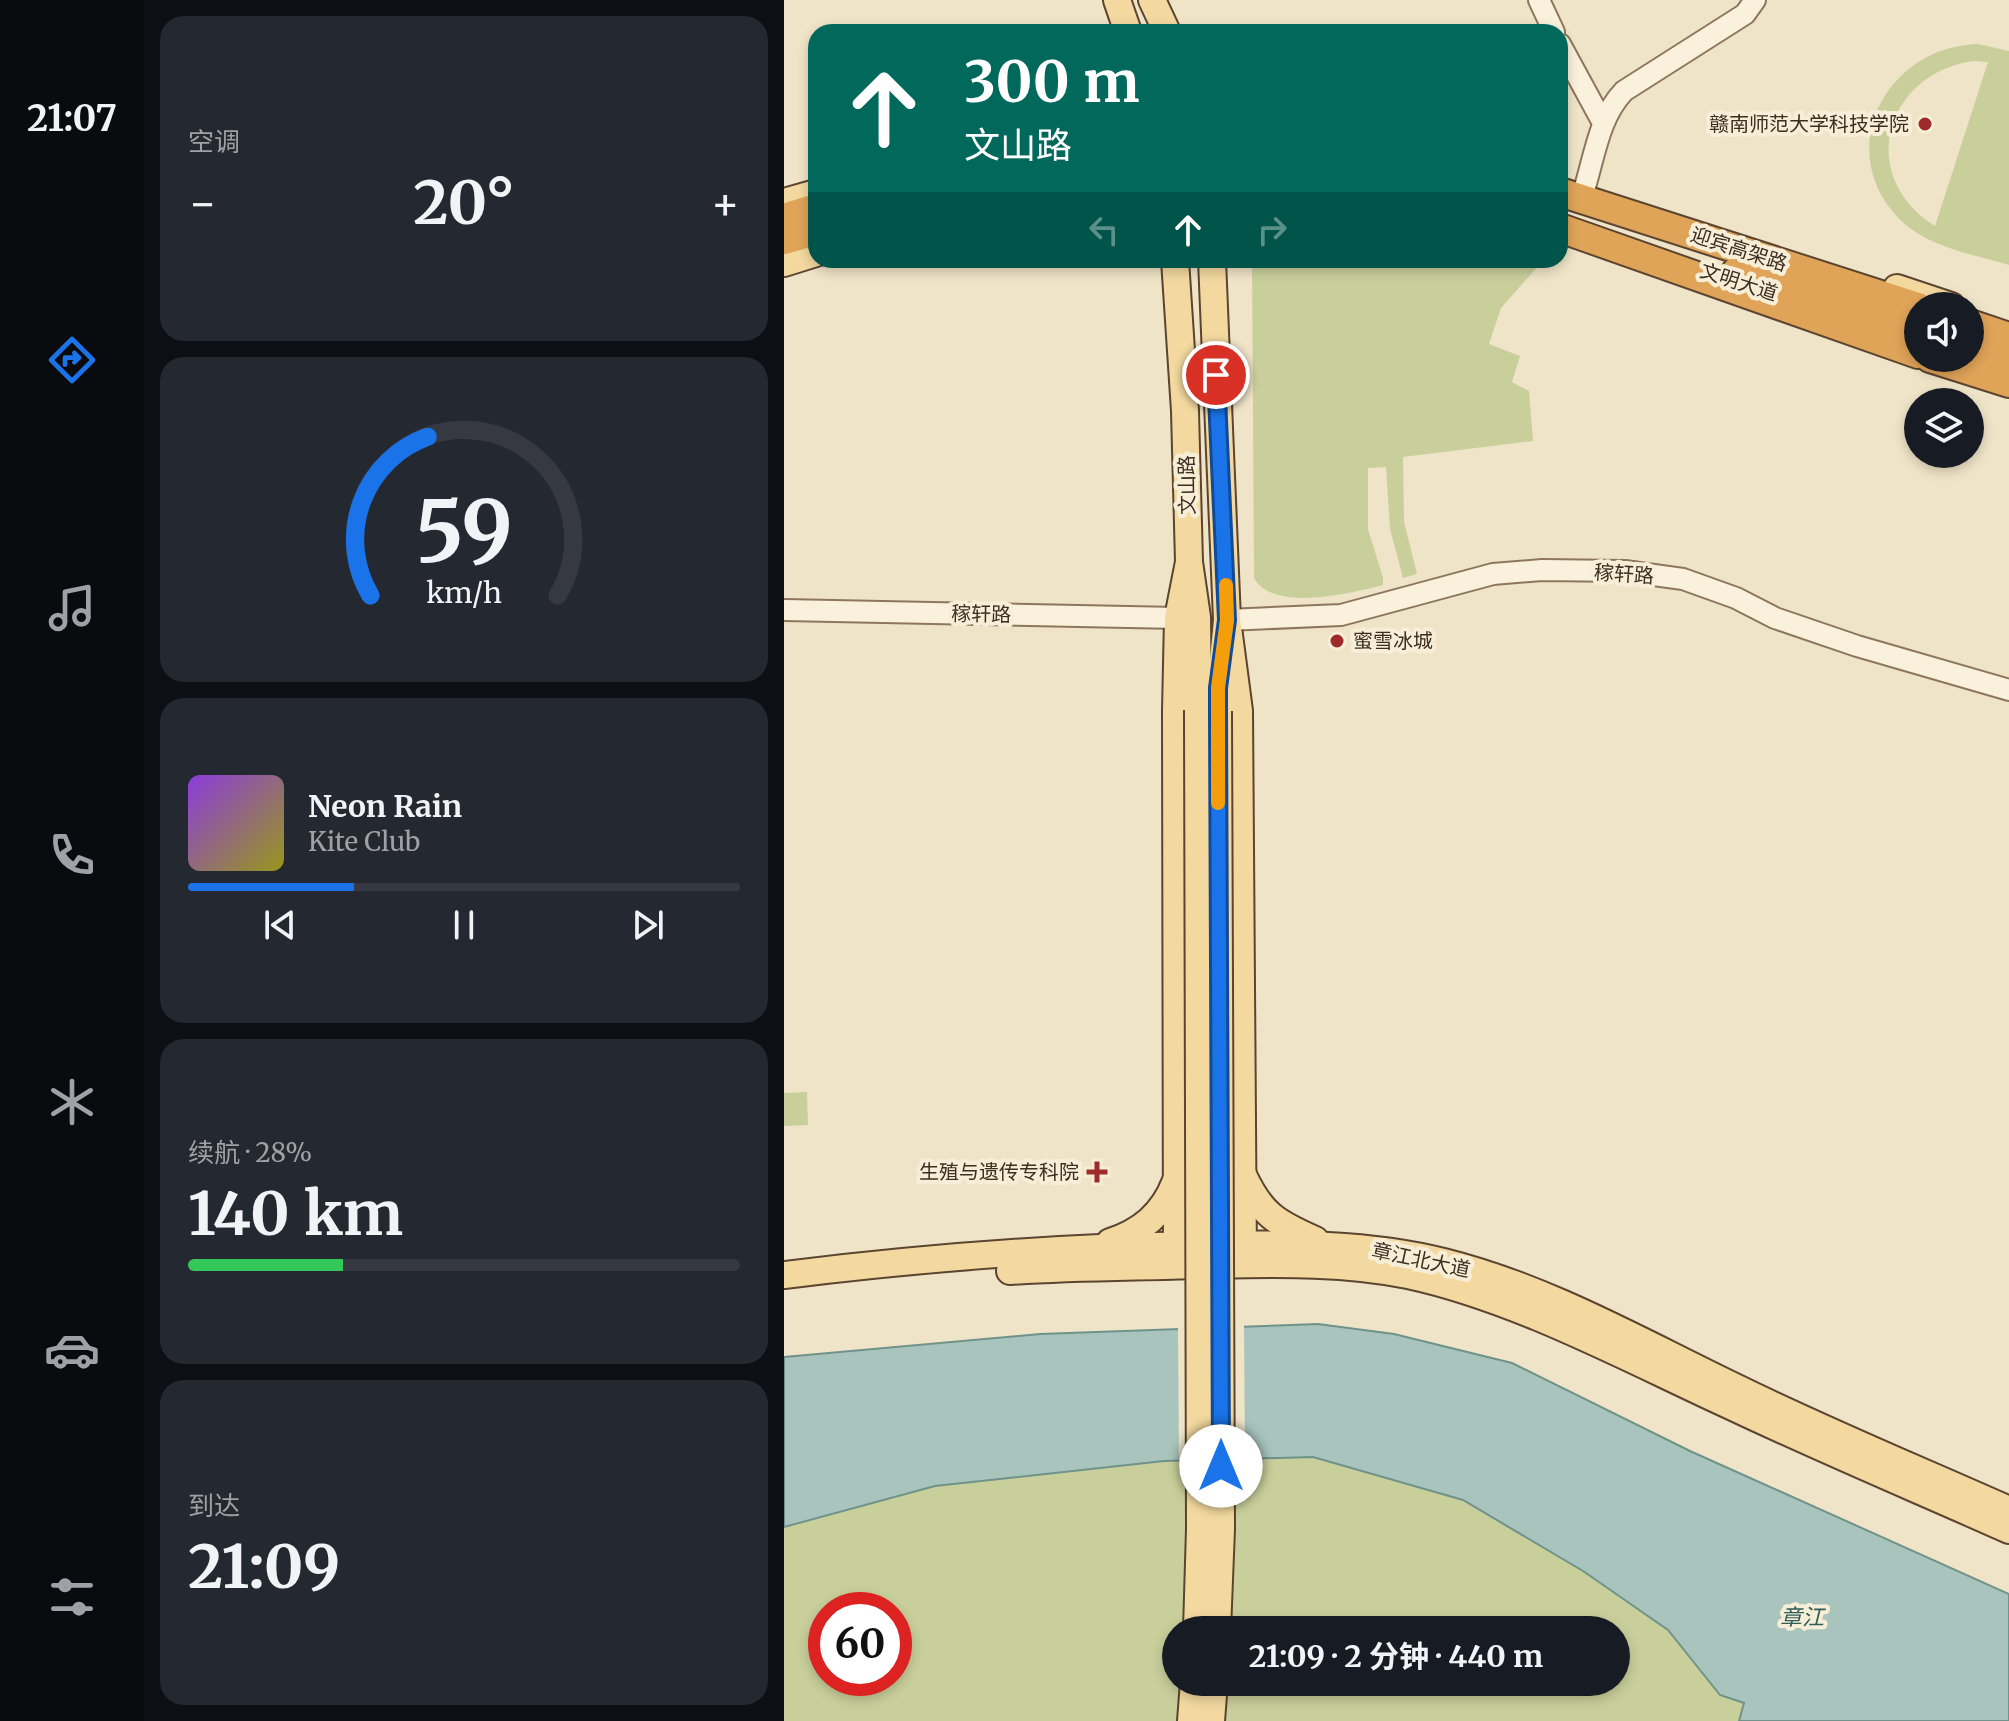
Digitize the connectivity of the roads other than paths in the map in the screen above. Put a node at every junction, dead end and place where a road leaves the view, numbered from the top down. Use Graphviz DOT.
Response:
graph roads {
  1 [pos="1117,0"];
  2 [pos="1152,0"];
  3 [pos="1539,0"];
  4 [pos="1755,0"];
  5 [pos="1125,24"];
  6 [pos="1163,24"];
  7 [pos="1550,24"];
  8 [pos="1568,59"];
  9 [pos="1603,123"];
  10 [pos="1568,186"];
  11 [pos="808,195"];
  12 [pos="784,202"];
  13 [pos="808,210"];
  14 [pos="784,218"];
  15 [pos="1568,219"];
  16 [pos="1568,229"];
  17 [pos="1568,229"];
  18 [pos="808,233"];
  19 [pos="784,240"];
  20 [pos="808,256"];
  21 [pos="784,263"];
  22 [pos="1176,268"];
  23 [pos="1212,268"];
  24 [pos="1906,292"];
  25 [pos="1904,302"];
  26 [pos="1984,317"];
  27 [pos="2009,325"];
  28 [pos="1904,326"];
  29 [pos="1984,329"];
  30 [pos="1904,337"];
  31 [pos="2009,337"];
  32 [pos="1904,349"];
  33 [pos="1984,351"];
  34 [pos="2009,359"];
  35 [pos="1984,363"];
  36 [pos="2009,371"];
  37 [pos="1974,372"];
  38 [pos="2009,383"];
  39 [pos="1189,562"];
  40 [pos="784,610"];
  41 [pos="1178,618"];
  42 [pos="1227,620"];
  43 [pos="2009,690"];
  44 [pos="1208,710"];
  45 [pos="1242,1172"];
  46 [pos="1176,1179"];
  47 [pos="1329,1246"];
  48 [pos="1087,1249"];
  49 [pos="1243,1254"];
  50 [pos="1176,1256"];
  51 [pos="784,1275"];
  52 [pos="784,1293"];
  53 [pos="2009,1510"];
  54 [pos="2009,1530"];
  55 [pos="1197,1616"];
  56 [pos="1218,1616"];
  57 [pos="1193,1696"];
  58 [pos="1213,1696"];
  59 [pos="1191,1721"];
  60 [pos="1211,1721"];
  1 -- 5 [label="main road"];
  2 -- 6 [label="main road"];
  3 -- 7 [label="street"];
  4 -- 9 [label="street"];
  8 -- 9 [label="street"];
  9 -- 10 [label="street"];
  10 -- 24 [label="main road"];
  10 -- 25 [label="highway, 迎宾高架路"];
  11 -- 12 [label="main road"];
  13 -- 14 [label="highway"];
  15 -- 28 [label="highway, 迎宾高架路"];
  16 -- 30 [label="main road, 文明大道"];
  17 -- 32 [label="highway"];
  18 -- 19 [label="highway"];
  20 -- 21 [label="main road"];
  22 -- 39 [label="main road, 文山路"];
  23 -- 42 [label="main road, 文山路"];
  26 -- 27 [label="main road"];
  29 -- 31 [label="highway"];
  33 -- 34 [label="highway"];
  35 -- 36 [label="main road"];
  37 -- 38 [label="highway"];
  39 -- 41 [label="main road"];
  39 -- 44 [label="main road, 文山路"];
  40 -- 41 [label="street, 稼轩路"];
  41 -- 46 [label="main road"];
  42 -- 43 [label="street, 稼轩路"];
  42 -- 44 [label="main road, 文山路"];
  42 -- 45 [label="main road"];
  44 -- 55 [label="main road, bridge"];
  44 -- 56 [label="main road, bridge"];
  45 -- 47 [label="main road"];
  45 -- 49 [label="main road"];
  46 -- 48 [label="main road"];
  46 -- 50 [label="main road"];
  47 -- 49 [label="main road, 章江北大道"];
  47 -- 53 [label="main road, 章江北大道"];
  48 -- 50 [label="main road, 章江北大道"];
  48 -- 51 [label="main road, 章江北大道"];
  49 -- 50 [label="main road, 章江北大道"];
  49 -- 54 [label="main road, 章江北大道"];
  50 -- 52 [label="main road, 章江北大道"];
  57 -- 59 [label="main road"];
  58 -- 60 [label="main road"];
}
